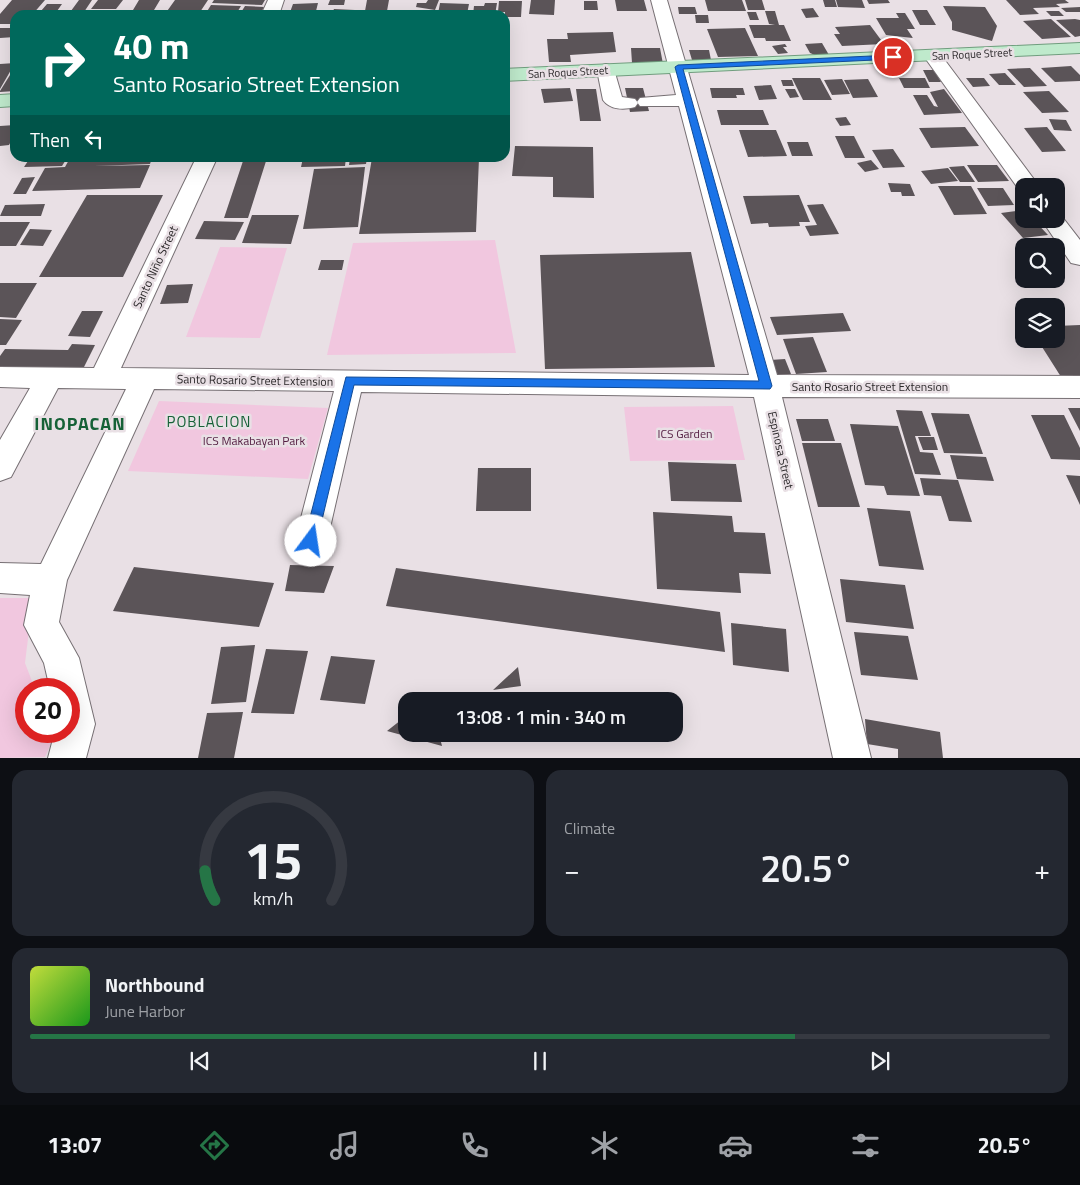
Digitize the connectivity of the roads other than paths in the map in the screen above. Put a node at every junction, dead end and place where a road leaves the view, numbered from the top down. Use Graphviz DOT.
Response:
graph roads {
  1 [pos="659,0"];
  2 [pos="1080,48"];
  3 [pos="932,56"];
  4 [pos="678,67"];
  5 [pos="606,70"];
  6 [pos="510,75"];
  7 [pos="688,100"];
  8 [pos="204,162"];
  9 [pos="1022,178"];
  10 [pos="1059,228"];
  11 [pos="1080,257"];
  12 [pos="0,377"];
  13 [pos="50,377"];
  14 [pos="103,377"];
  15 [pos="145,378"];
  16 [pos="350,380"];
  17 [pos="766,386"];
  18 [pos="1080,387"];
  19 [pos="0,468"];
  20 [pos="311,541"];
  21 [pos="0,578"];
  22 [pos="50,580"];
  23 [pos="66,678"];
  24 [pos="71,743"];
  25 [pos="67,758"];
  26 [pos="852,758"];
  1 -- 4 [label="street, Espinosa Street"];
  2 -- 3 [label="main road, San Roque Street"];
  3 -- 4 [label="main road, San Roque Street"];
  3 -- 9 [label="street"];
  4 -- 5 [label="main road, San Roque Street"];
  4 -- 7 [label="street, Espinosa Street"];
  5 -- 6 [label="main road, San Roque Street"];
  5 -- 7 [label="street"];
  7 -- 17 [label="street, Espinosa Street"];
  8 -- 14 [label="street, Santo Niño Street"];
  10 -- 11 [label="street"];
  12 -- 13 [label="street, Santo Rosario Street Extension"];
  13 -- 14 [label="street, Santo Rosario Street Extension"];
  13 -- 19 [label="street"];
  14 -- 15 [label="street, Santo Rosario Street Extension"];
  15 -- 16 [label="street, Santo Rosario Street Extension"];
  15 -- 22 [label="street"];
  16 -- 17 [label="street, Santo Rosario Street Extension"];
  16 -- 20 [label="street"];
  17 -- 18 [label="street, Santo Rosario Street Extension"];
  17 -- 26 [label="street, Espinosa Street"];
  21 -- 22 [label="street"];
  22 -- 23 [label="street"];
  24 -- 25 [label="street"];
}
